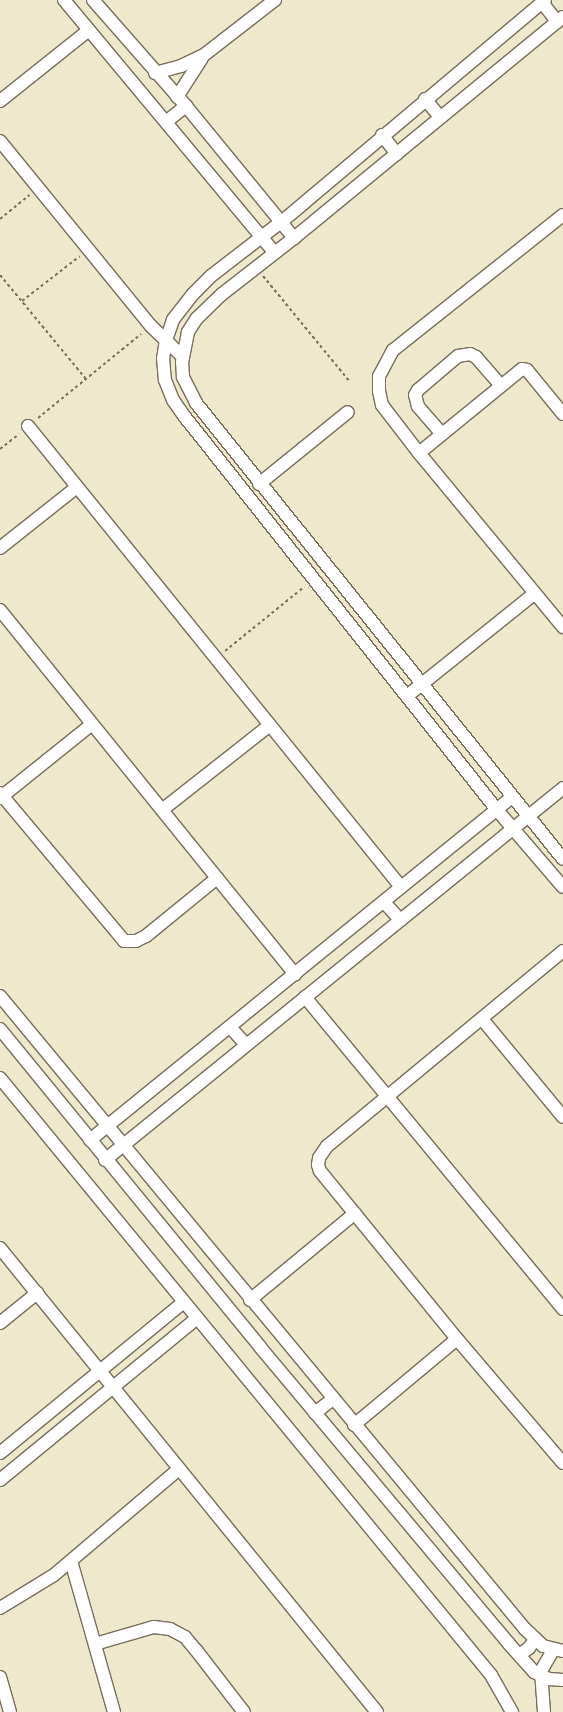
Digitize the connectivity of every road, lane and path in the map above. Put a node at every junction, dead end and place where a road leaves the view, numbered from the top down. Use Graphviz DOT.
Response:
graph roads {
  1 [pos="64,0"];
  2 [pos="93,0"];
  3 [pos="275,0"];
  4 [pos="543,1"];
  5 [pos="560,19"];
  6 [pos="89,30"];
  7 [pos="204,55"];
  8 [pos="156,73"];
  9 [pos="177,96"];
  10 [pos="425,99"];
  11 [pos="0,101"];
  12 [pos="186,106"];
  13 [pos="440,117"];
  14 [pos="166,122"];
  15 [pos="382,135"];
  16 [pos="0,141"];
  17 [pos="397,154"];
  18 [pos="38,188"];
  19 [pos="563,215"];
  20 [pos="0,219"];
  21 [pos="281,222"];
  22 [pos="262,238"];
  23 [pos="294,238"];
  24 [pos="88,249"];
  25 [pos="275,253"];
  26 [pos="256,268"];
  27 [pos="0,275"];
  28 [pos="22,302"];
  29 [pos="152,326"];
  30 [pos="166,340"];
  31 [pos="182,356"];
  32 [pos="86,379"];
  33 [pos="350,382"];
  34 [pos="501,386"];
  35 [pos="348,412"];
  36 [pos="563,414"];
  37 [pos="28,426"];
  38 [pos="442,434"];
  39 [pos="0,449"];
  40 [pos="419,453"];
  41 [pos="259,484"];
  42 [pos="77,487"];
  43 [pos="292,526"];
  44 [pos="278,537"];
  45 [pos="0,548"];
  46 [pos="313,580"];
  47 [pos="535,593"];
  48 [pos="0,610"];
  49 [pos="563,627"];
  50 [pos="216,658"];
  51 [pos="421,685"];
  52 [pos="407,696"];
  53 [pos="92,724"];
  54 [pos="270,726"];
  55 [pos="563,788"];
  56 [pos="1,796"];
  57 [pos="512,797"];
  58 [pos="162,810"];
  59 [pos="497,810"];
  60 [pos="528,816"];
  61 [pos="512,828"];
  62 [pos="563,860"];
  63 [pos="217,878"];
  64 [pos="402,887"];
  65 [pos="563,887"];
  66 [pos="384,902"];
  67 [pos="400,920"];
  68 [pos="563,951"];
  69 [pos="295,974"];
  70 [pos="0,996"];
  71 [pos="305,997"];
  72 [pos="482,1019"];
  73 [pos="230,1027"];
  74 [pos="0,1029"];
  75 [pos="246,1045"];
  76 [pos="0,1078"];
  77 [pos="387,1096"];
  78 [pos="563,1117"];
  79 [pos="107,1127"];
  80 [pos="90,1140"];
  81 [pos="122,1146"];
  82 [pos="106,1160"];
  83 [pos="354,1213"];
  84 [pos="0,1248"];
  85 [pos="37,1293"];
  86 [pos="250,1300"];
  87 [pos="184,1302"];
  88 [pos="563,1309"];
  89 [pos="197,1318"];
  90 [pos="0,1323"];
  91 [pos="277,1333"];
  92 [pos="457,1338"];
  93 [pos="260,1347"];
  94 [pos="100,1371"];
  95 [pos="113,1387"];
  96 [pos="333,1399"];
  97 [pos="315,1413"];
  98 [pos="354,1425"];
  99 [pos="0,1453"];
  100 [pos="563,1463"];
  101 [pos="179,1469"];
  102 [pos="0,1480"];
  103 [pos="457,1547"];
  104 [pos="440,1560"];
  105 [pos="71,1561"];
  106 [pos="0,1608"];
  107 [pos="535,1639"];
  108 [pos="95,1644"];
  109 [pos="558,1650"];
  110 [pos="520,1655"];
  111 [pos="540,1676"];
  112 [pos="0,1677"];
  113 [pos="563,1680"];
  114 [pos="10,1712"];
  115 [pos="114,1712"];
  116 [pos="244,1712"];
  117 [pos="377,1712"];
  118 [pos="512,1712"];
  119 [pos="544,1712"];
  1 -- 6 [label="street"];
  2 -- 8 [label="street"];
  3 -- 7 [label="street"];
  4 -- 5 [label="street"];
  4 -- 10 [label="street"];
  5 -- 13 [label="street"];
  6 -- 11 [label="street"];
  6 -- 14 [label="street"];
  7 -- 8 [label="street"];
  7 -- 9 [label="street"];
  8 -- 9 [label="street"];
  9 -- 12 [label="street"];
  10 -- 13 [label="street"];
  10 -- 15 [label="street"];
  12 -- 14 [label="street"];
  12 -- 21 [label="street"];
  13 -- 17 [label="street"];
  14 -- 22 [label="street"];
  15 -- 17 [label="street"];
  15 -- 21 [label="street"];
  16 -- 18 [label="street"];
  17 -- 23 [label="street"];
  18 -- 20 [label="path"];
  18 -- 24 [label="street"];
  19 -- 40 [label="street"];
  21 -- 22 [label="street"];
  21 -- 23 [label="street"];
  22 -- 25 [label="street"];
  22 -- 30 [label="street"];
  23 -- 25 [label="street"];
  24 -- 28 [label="path"];
  24 -- 29 [label="street"];
  25 -- 26 [label="street"];
  26 -- 31 [label="street"];
  26 -- 33 [label="path"];
  27 -- 28 [label="path"];
  28 -- 32 [label="path"];
  29 -- 30 [label="street"];
  29 -- 32 [label="path"];
  30 -- 31 [label="street"];
  30 -- 44 [label="street"];
  31 -- 41 [label="street"];
  32 -- 37 [label="path"];
  34 -- 36 [label="street"];
  34 -- 38 [label="street"];
  34 -- 38 [label="street"];
  35 -- 41 [label="street"];
  37 -- 39 [label="path"];
  37 -- 42 [label="street"];
  38 -- 40 [label="street"];
  40 -- 47 [label="street"];
  41 -- 43 [label="street"];
  42 -- 45 [label="street"];
  42 -- 50 [label="street"];
  43 -- 44 [label="street"];
  43 -- 51 [label="street"];
  44 -- 46 [label="street"];
  46 -- 50 [label="path"];
  46 -- 52 [label="street"];
  47 -- 49 [label="street"];
  47 -- 51 [label="street"];
  48 -- 53 [label="street"];
  50 -- 54 [label="street"];
  51 -- 52 [label="street"];
  51 -- 57 [label="street"];
  52 -- 59 [label="street"];
  53 -- 56 [label="street"];
  53 -- 58 [label="street"];
  54 -- 58 [label="street"];
  54 -- 64 [label="street"];
  55 -- 60 [label="street"];
  56 -- 63 [label="street"];
  57 -- 59 [label="street"];
  57 -- 60 [label="street"];
  58 -- 63 [label="street"];
  59 -- 61 [label="street"];
  59 -- 64 [label="street"];
  60 -- 61 [label="street"];
  60 -- 62 [label="street"];
  61 -- 65 [label="street"];
  61 -- 67 [label="street"];
  63 -- 69 [label="street"];
  64 -- 66 [label="street"];
  66 -- 67 [label="street"];
  66 -- 69 [label="street"];
  67 -- 71 [label="street"];
  68 -- 72 [label="street"];
  69 -- 73 [label="street"];
  70 -- 79 [label="street"];
  71 -- 75 [label="street"];
  71 -- 77 [label="street"];
  72 -- 77 [label="street"];
  72 -- 78 [label="street"];
  73 -- 75 [label="street"];
  73 -- 79 [label="street"];
  74 -- 80 [label="street"];
  75 -- 81 [label="street"];
  76 -- 87 [label="street"];
  77 -- 83 [label="street"];
  77 -- 88 [label="street"];
  79 -- 80 [label="street"];
  79 -- 81 [label="street"];
  80 -- 82 [label="street"];
  81 -- 82 [label="street"];
  81 -- 86 [label="street"];
  82 -- 93 [label="street"];
  83 -- 86 [label="street"];
  83 -- 92 [label="street"];
  84 -- 85 [label="street"];
  85 -- 90 [label="street"];
  85 -- 94 [label="street"];
  86 -- 91 [label="street"];
  87 -- 89 [label="street"];
  87 -- 94 [label="street"];
  89 -- 95 [label="street"];
  89 -- 118 [label="street"];
  91 -- 93 [label="street"];
  91 -- 96 [label="street"];
  92 -- 98 [label="street"];
  92 -- 100 [label="street"];
  93 -- 97 [label="street"];
  94 -- 95 [label="street"];
  94 -- 99 [label="street"];
  95 -- 101 [label="street"];
  95 -- 102 [label="street"];
  96 -- 97 [label="street"];
  96 -- 98 [label="street"];
  97 -- 104 [label="street"];
  98 -- 103 [label="street"];
  101 -- 105 [label="street"];
  101 -- 117 [label="street"];
  103 -- 104 [label="street"];
  103 -- 107 [label="street"];
  104 -- 110 [label="street"];
  105 -- 106 [label="street"];
  105 -- 108 [label="street"];
  107 -- 109 [label="street"];
  107 -- 110 [label="street"];
  108 -- 115 [label="street"];
  108 -- 116 [label="street"];
  109 -- 111 [label="street"];
  110 -- 111 [label="street"];
  111 -- 113 [label="street"];
  111 -- 119 [label="street"];
  112 -- 114 [label="street"];
}
